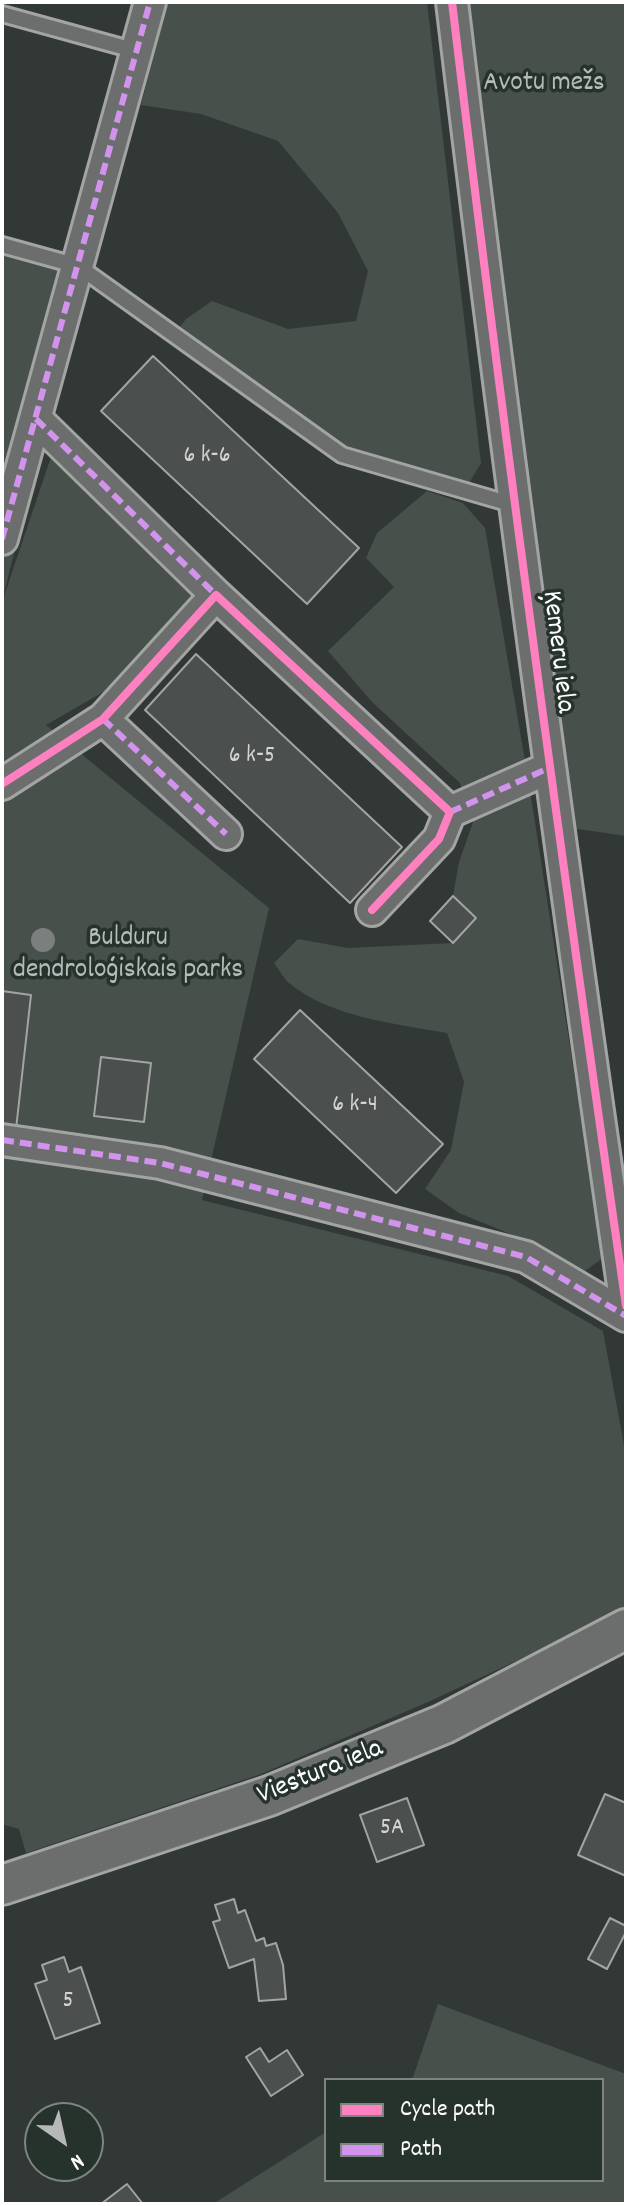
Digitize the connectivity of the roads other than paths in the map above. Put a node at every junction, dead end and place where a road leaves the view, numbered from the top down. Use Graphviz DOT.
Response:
graph roads {
  1 [pos="150,2"];
  2 [pos="452,2"];
  3 [pos="2,14"];
  4 [pos="137,51"];
  5 [pos="2,245"];
  6 [pos="78,266"];
  7 [pos="36,419"];
  8 [pos="514,505"];
  9 [pos="2,539"];
  10 [pos="216,595"];
  11 [pos="103,719"];
  12 [pos="549,768"];
  13 [pos="2,784"];
  14 [pos="450,812"];
  15 [pos="226,834"];
  16 [pos="372,910"];
  17 [pos="2,1140"];
  18 [pos="626,1306"];
  19 [pos="626,1316"];
  20 [pos="626,1629"];
  21 [pos="2,1885"];
  1 -- 4 [label="street"];
  2 -- 8 [label="street, Ķemeru iela"];
  3 -- 4 [label="lane"];
  4 -- 6 [label="street"];
  5 -- 6 [label="lane"];
  6 -- 7 [label="street"];
  6 -- 8 [label="lane"];
  7 -- 9 [label="street"];
  7 -- 10 [label="street"];
  8 -- 12 [label="street, Ķemeru iela"];
  10 -- 11 [label="street"];
  10 -- 14 [label="street"];
  11 -- 13 [label="street"];
  11 -- 15 [label="street"];
  12 -- 14 [label="street"];
  12 -- 18 [label="street, Ķemeru iela"];
  14 -- 16 [label="street"];
  17 -- 19 [label="street"];
  20 -- 21 [label="street, Viestura iela"];
}
